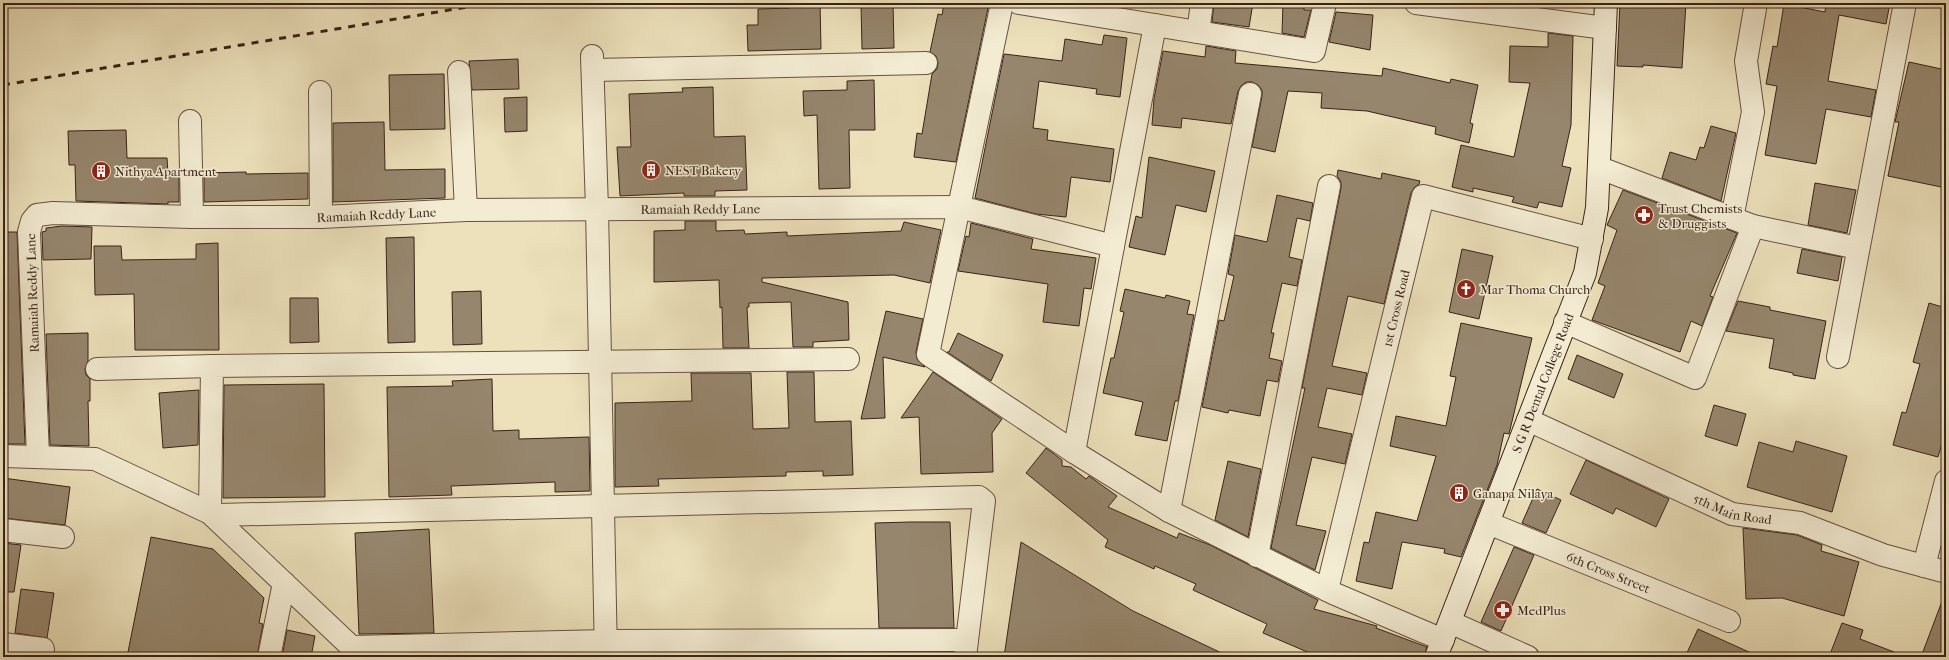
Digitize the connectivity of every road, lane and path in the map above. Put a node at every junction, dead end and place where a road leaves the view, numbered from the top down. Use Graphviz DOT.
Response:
graph roads {
  1 [pos="1002,3"];
  2 [pos="1019,3"];
  3 [pos="1202,3"];
  4 [pos="1325,3"];
  5 [pos="1416,3"];
  6 [pos="1606,3"];
  7 [pos="1756,3"];
  8 [pos="1905,3"];
  9 [pos="1155,25"];
  10 [pos="1605,28"];
  11 [pos="1198,32"];
  12 [pos="926,63"];
  13 [pos="459,72"];
  14 [pos="320,92"];
  15 [pos="1250,94"];
  16 [pos="190,121"];
  17 [pos="1600,168"];
  18 [pos="1329,186"];
  19 [pos="959,207"];
  20 [pos="597,209"];
  21 [pos="466,210"];
  22 [pos="321,217"];
  23 [pos="192,218"];
  24 [pos="1732,218"];
  25 [pos="1753,226"];
  26 [pos="1592,239"];
  27 [pos="1113,246"];
  28 [pos="1858,248"];
  29 [pos="1565,322"];
  30 [pos="1838,357"];
  31 [pos="848,359"];
  32 [pos="601,362"];
  33 [pos="212,366"];
  34 [pos="97,369"];
  35 [pos="1528,420"];
  36 [pos="1074,452"];
  37 [pos="3,456"];
  38 [pos="38,456"];
  39 [pos="1946,481"];
  40 [pos="604,505"];
  41 [pos="1169,511"];
  42 [pos="210,513"];
  43 [pos="1488,523"];
  44 [pos="3,530"];
  45 [pos="62,537"];
  46 [pos="1257,556"];
  47 [pos="1924,566"];
  48 [pos="1946,572"];
  49 [pos="284,582"];
  50 [pos="1327,590"];
  51 [pos="1729,622"];
  52 [pos="1443,640"];
  53 [pos="3,644"];
  54 [pos="43,649"];
  55 [pos="606,649"];
  56 [pos="966,649"];
  57 [pos="357,652"];
  58 [pos="270,657"];
  59 [pos="1528,657"];
  1 -- 19 [label="street"];
  2 -- 9 [label="street"];
  3 -- 11 [label="street"];
  4 -- 11 [label="street"];
  5 -- 10 [label="street"];
  6 -- 10 [label="street, S G R Dental College Road"];
  7 -- 24 [label="street"];
  8 -- 28 [label="street"];
  9 -- 11 [label="street"];
  9 -- 27 [label="street"];
  10 -- 17 [label="street, S G R Dental College Road"];
  12 -- 20 [label="street"];
  13 -- 21 [label="street"];
  14 -- 22 [label="street"];
  15 -- 41 [label="street"];
  16 -- 23 [label="street"];
  17 -- 24 [label="street"];
  17 -- 26 [label="street, S G R Dental College Road"];
  18 -- 46 [label="street"];
  19 -- 20 [label="street, Ramaiah Reddy Lane"];
  19 -- 27 [label="street, Ramaiah Reddy Lane"];
  19 -- 36 [label="street"];
  20 -- 21 [label="street, Ramaiah Reddy Lane"];
  20 -- 32 [label="street"];
  21 -- 22 [label="street, Ramaiah Reddy Lane"];
  22 -- 23 [label="street, Ramaiah Reddy Lane"];
  23 -- 38 [label="street, Ramaiah Reddy Lane"];
  24 -- 25 [label="street"];
  25 -- 28 [label="street"];
  25 -- 29 [label="street"];
  26 -- 29 [label="street, S G R Dental College Road"];
  26 -- 50 [label="street, 1st Cross Road"];
  27 -- 36 [label="street"];
  28 -- 30 [label="street"];
  29 -- 35 [label="street, S G R Dental College Road"];
  31 -- 32 [label="street"];
  32 -- 33 [label="street"];
  32 -- 40 [label="street"];
  33 -- 34 [label="street"];
  33 -- 42 [label="street"];
  35 -- 43 [label="street, S G R Dental College Road"];
  35 -- 47 [label="street, 5th Main Road"];
  36 -- 41 [label="street"];
  37 -- 38 [label="street"];
  38 -- 42 [label="street"];
  39 -- 47 [label="street"];
  40 -- 42 [label="street"];
  40 -- 55 [label="street"];
  40 -- 56 [label="street"];
  41 -- 46 [label="street"];
  42 -- 49 [label="street"];
  43 -- 51 [label="street, 6th Cross Street"];
  43 -- 52 [label="street, S G R Dental College Road"];
  44 -- 45 [label="street"];
  46 -- 50 [label="street"];
  47 -- 48 [label="street, 5th Main Road"];
  49 -- 57 [label="street"];
  49 -- 58 [label="street"];
  50 -- 52 [label="street"];
  52 -- 59 [label="street"];
  53 -- 54 [label="street"];
  55 -- 56 [label="street"];
  55 -- 57 [label="street"];
}
